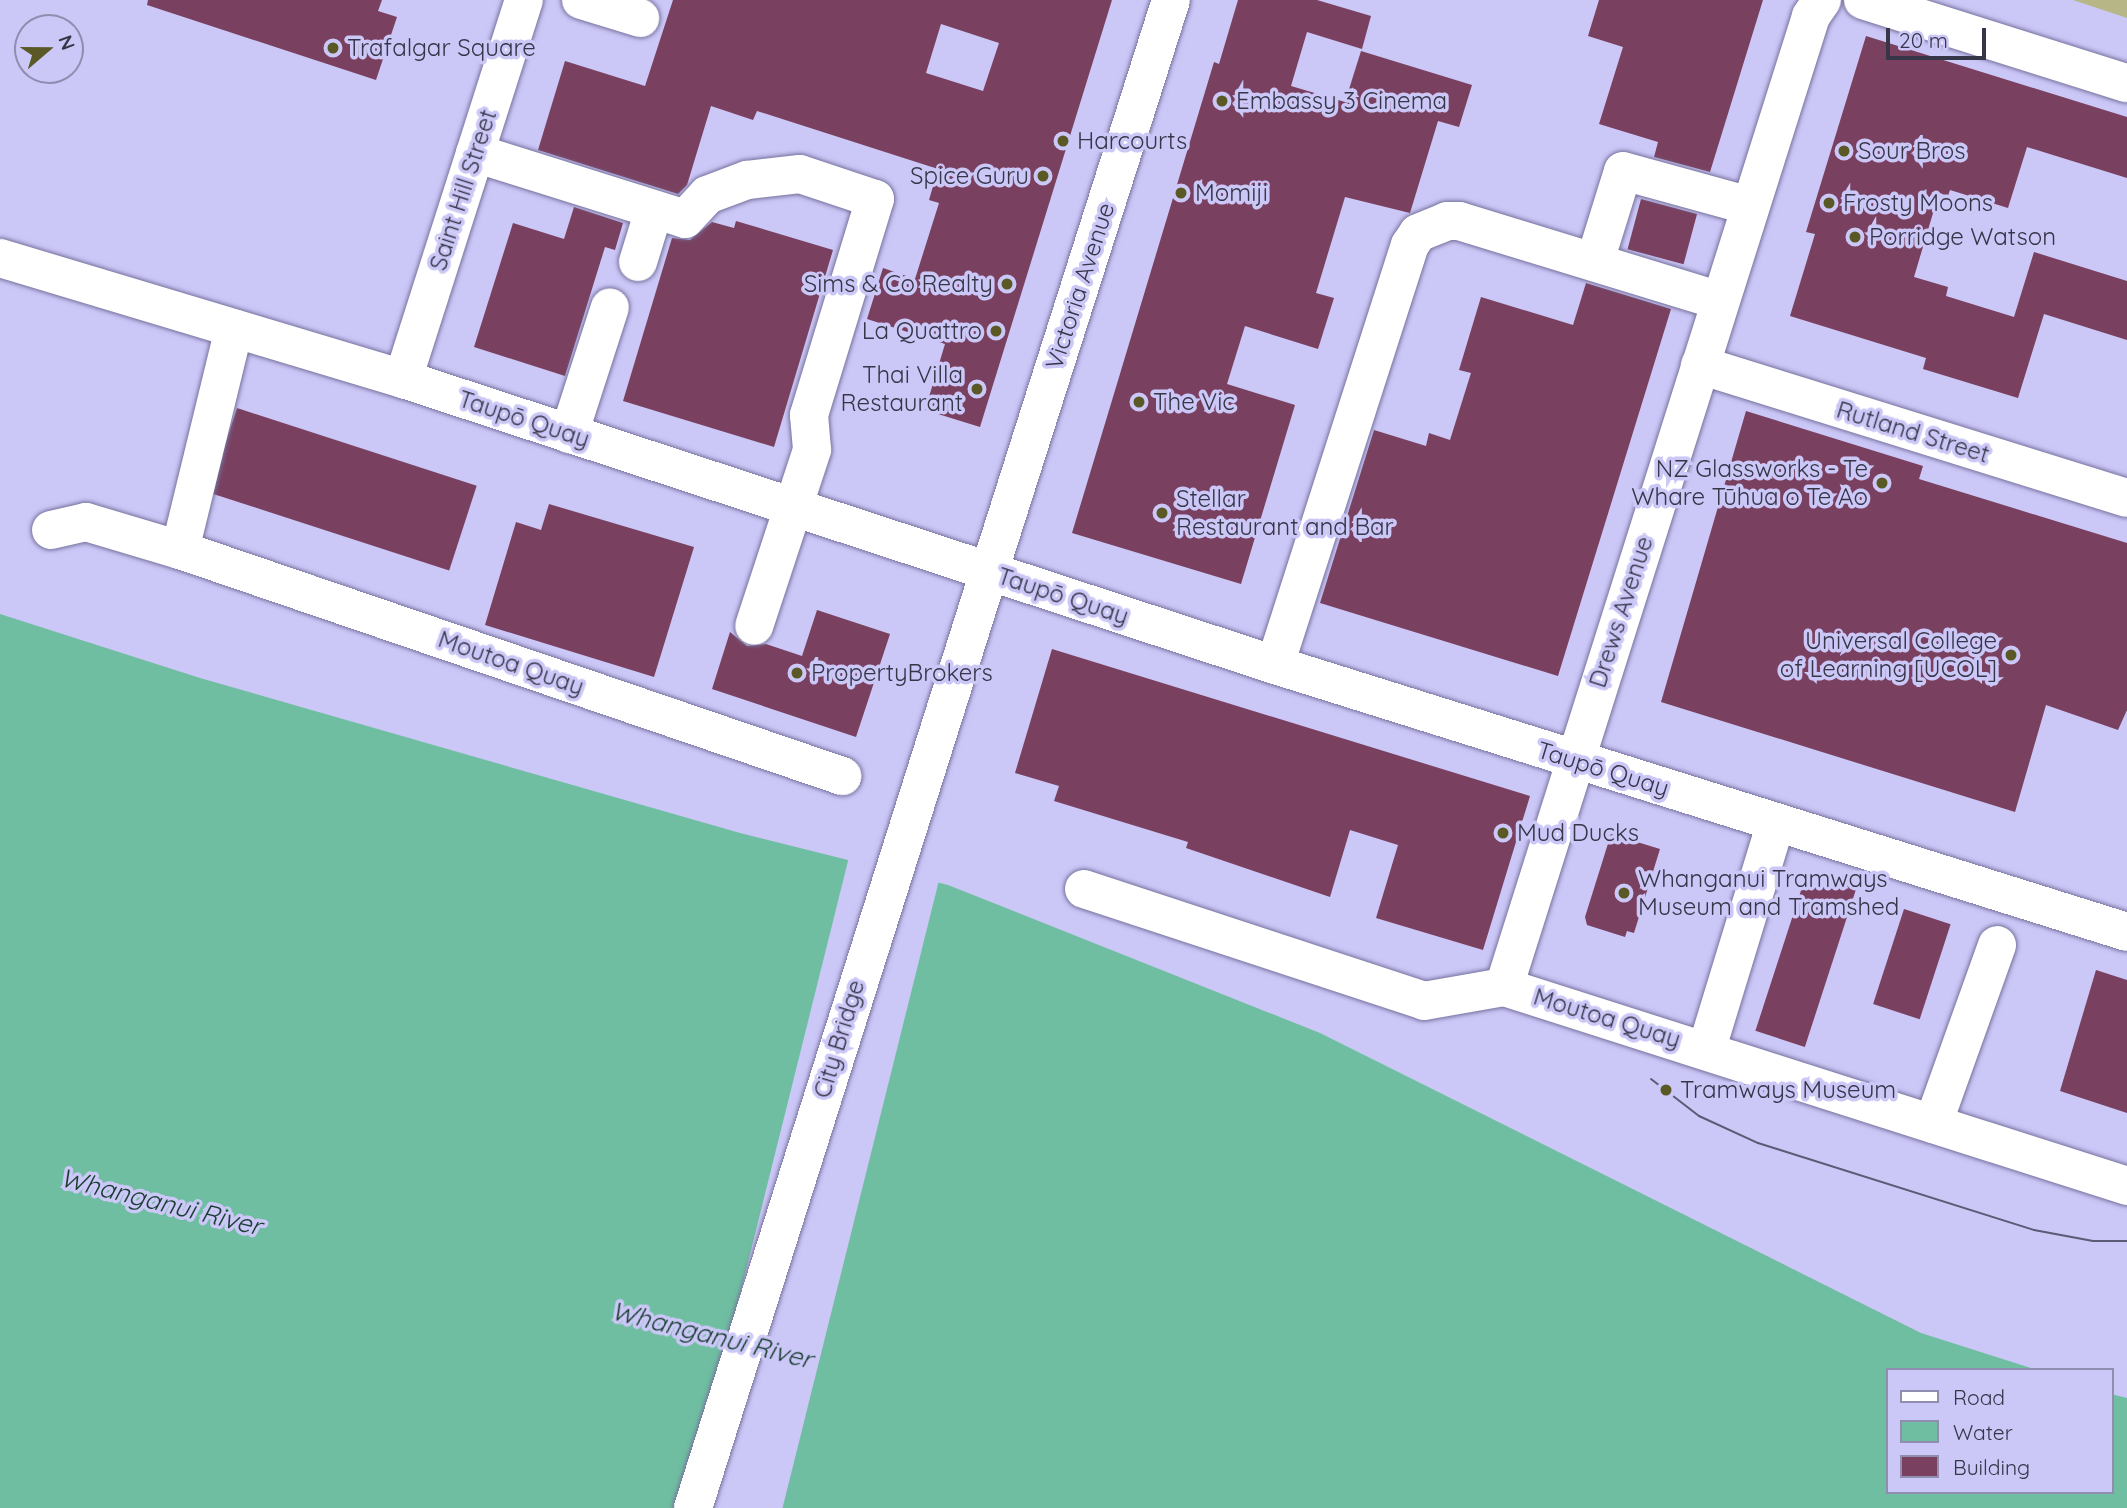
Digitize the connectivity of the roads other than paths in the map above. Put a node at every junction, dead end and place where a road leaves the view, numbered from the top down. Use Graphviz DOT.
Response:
graph roads {
  1 [pos="524,0"];
  2 [pos="581,0"];
  3 [pos="1171,0"];
  4 [pos="1822,0"];
  5 [pos="1863,0"];
  6 [pos="640,18"];
  7 [pos="2127,83"];
  8 [pos="475,153"];
  9 [pos="1750,206"];
  10 [pos="654,210"];
  11 [pos="0,258"];
  12 [pos="1595,261"];
  13 [pos="638,262"];
  14 [pos="1720,301"];
  15 [pos="610,307"];
  16 [pos="234,328"];
  17 [pos="1700,365"];
  18 [pos="403,379"];
  19 [pos="569,434"];
  20 [pos="2127,498"];
  21 [pos="793,508"];
  22 [pos="51,530"];
  23 [pos="180,550"];
  24 [pos="989,572"];
  25 [pos="754,626"];
  26 [pos="1275,665"];
  27 [pos="1576,761"];
  28 [pos="842,776"];
  29 [pos="1776,823"];
  30 [pos="1084,889"];
  31 [pos="2127,932"];
  32 [pos="1997,945"];
  33 [pos="1504,987"];
  34 [pos="1707,1048"];
  35 [pos="1933,1124"];
  36 [pos="2127,1186"];
  37 [pos="693,1508"];
  1 -- 8 [label="main road, Saint Hill Street"];
  2 -- 6 [label="main road"];
  3 -- 24 [label="main road, Victoria Avenue"];
  4 -- 9 [label="main road, Drews Avenue"];
  5 -- 7 [label="main road"];
  8 -- 10 [label="main road"];
  8 -- 18 [label="main road, Saint Hill Street"];
  9 -- 12 [label="main road"];
  9 -- 14 [label="main road, Drews Avenue"];
  10 -- 13 [label="main road"];
  10 -- 21 [label="main road"];
  11 -- 16 [label="main road, Taupō Quay"];
  12 -- 14 [label="main road"];
  12 -- 26 [label="main road"];
  14 -- 17 [label="main road, Drews Avenue"];
  15 -- 19 [label="main road"];
  16 -- 18 [label="main road, Taupō Quay"];
  16 -- 23 [label="main road"];
  17 -- 20 [label="main road, Rutland Street"];
  17 -- 27 [label="main road, Drews Avenue"];
  18 -- 19 [label="main road, Taupō Quay"];
  19 -- 21 [label="main road, Taupō Quay"];
  21 -- 24 [label="main road, Taupō Quay"];
  21 -- 25 [label="main road"];
  22 -- 23 [label="main road, Moutoa Quay"];
  23 -- 28 [label="main road, Moutoa Quay"];
  24 -- 26 [label="main road, Taupō Quay"];
  24 -- 37 [label="main road, City Bridge"];
  26 -- 27 [label="main road, Taupō Quay"];
  27 -- 29 [label="main road, Taupō Quay"];
  27 -- 33 [label="main road, Drews Avenue"];
  29 -- 31 [label="main road, Taupō Quay"];
  29 -- 34 [label="main road"];
  30 -- 33 [label="main road, Moutoa Quay"];
  32 -- 35 [label="main road"];
  33 -- 34 [label="main road, Moutoa Quay"];
  34 -- 35 [label="main road, Moutoa Quay"];
  35 -- 36 [label="main road, Moutoa Quay"];
}
